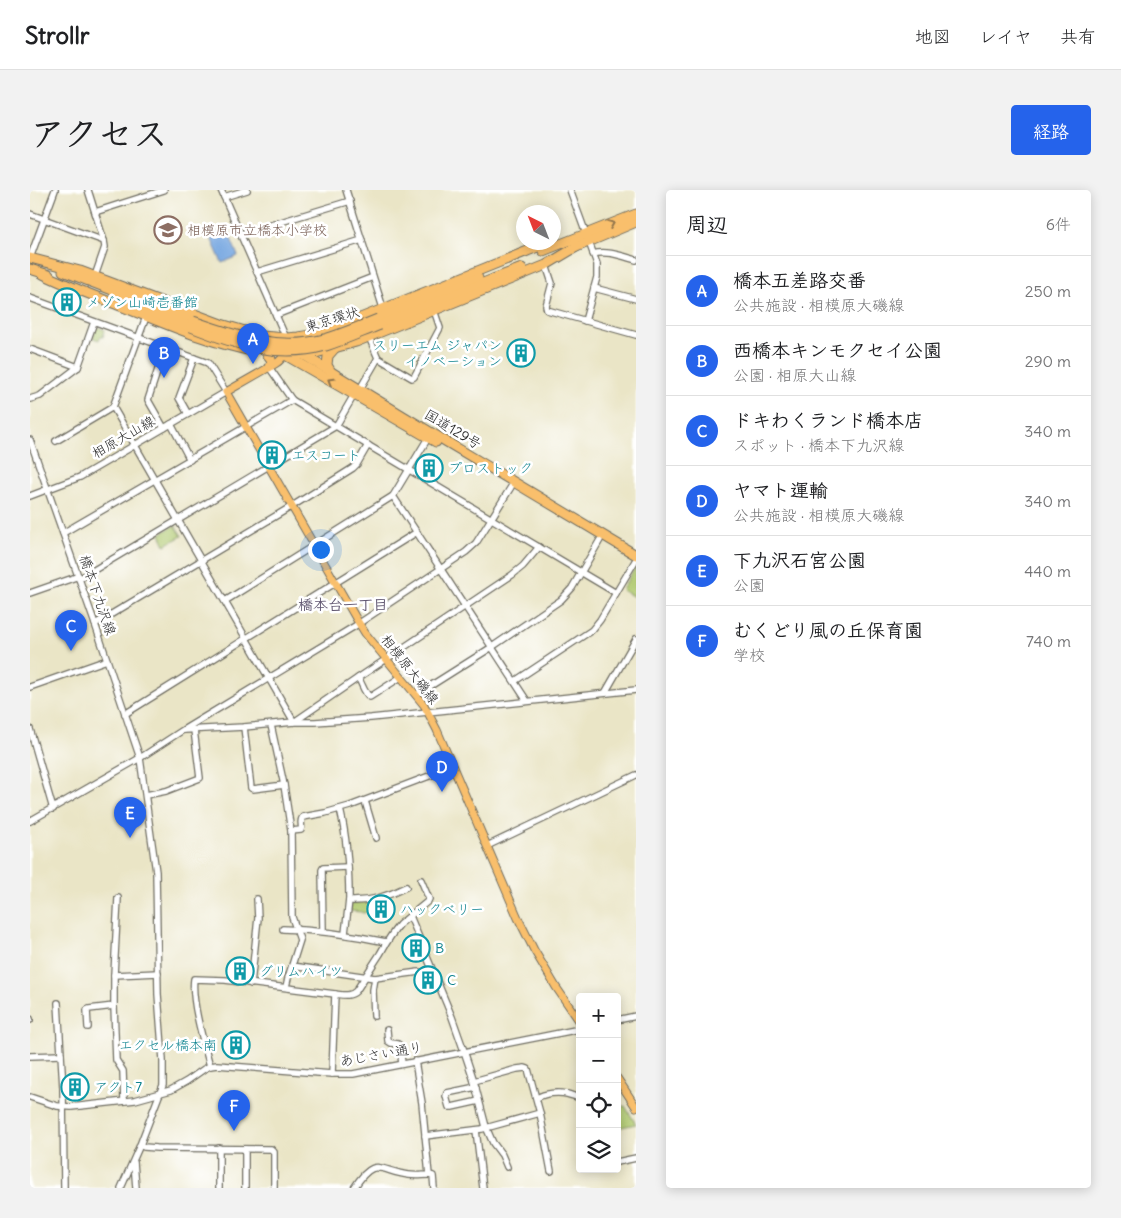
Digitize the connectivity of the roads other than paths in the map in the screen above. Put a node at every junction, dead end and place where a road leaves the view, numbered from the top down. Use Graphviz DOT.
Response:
graph roads {
  1 [pos="55,190"];
  2 [pos="88,190"];
  3 [pos="164,190"];
  4 [pos="221,190"];
  5 [pos="247,190"];
  6 [pos="346,190"];
  7 [pos="570,190"];
  8 [pos="224,197"];
  9 [pos="350,201"];
  10 [pos="95,212"];
  11 [pos="30,214"];
  12 [pos="636,214"];
  13 [pos="44,220"];
  14 [pos="636,222"];
  15 [pos="241,234"];
  16 [pos="561,238"];
  17 [pos="587,238"];
  18 [pos="362,240"];
  19 [pos="104,241"];
  20 [pos="578,246"];
  21 [pos="530,250"];
  22 [pos="593,254"];
  23 [pos="30,258"];
  24 [pos="636,260"];
  25 [pos="546,265"];
  26 [pos="30,269"];
  27 [pos="257,272"];
  28 [pos="43,274"];
  29 [pos="94,276"];
  30 [pos="373,277"];
  31 [pos="594,285"];
  32 [pos="30,298"];
  33 [pos="636,298"];
  34 [pos="383,308"];
  35 [pos="434,310"];
  36 [pos="276,314"];
  37 [pos="146,317"];
  38 [pos="585,321"];
  39 [pos="94,322"];
  40 [pos="379,322"];
  41 [pos="192,324"];
  42 [pos="636,335"];
  43 [pos="369,337"];
  44 [pos="138,338"];
  45 [pos="286,338"];
  46 [pos="165,348"];
  47 [pos="335,348"];
  48 [pos="30,350"];
  49 [pos="267,354"];
  50 [pos="289,355"];
  51 [pos="304,355"];
  52 [pos="194,358"];
  53 [pos="378,358"];
  54 [pos="78,367"];
  55 [pos="269,367"];
  56 [pos="331,372"];
  57 [pos="226,392"];
  58 [pos="357,392"];
  59 [pos="30,400"];
  60 [pos="292,400"];
  61 [pos="113,407"];
  62 [pos="188,414"];
  63 [pos="171,424"];
  64 [pos="336,426"];
  65 [pos="246,427"];
  66 [pos="164,428"];
  67 [pos="428,438"];
  68 [pos="30,440"];
  69 [pos="56,441"];
  70 [pos="368,445"];
  71 [pos="134,446"];
  72 [pos="190,460"];
  73 [pos="268,466"];
  74 [pos="410,470"];
  75 [pos="154,480"];
  76 [pos="511,487"];
  77 [pos="47,490"];
  78 [pos="30,496"];
  79 [pos="393,496"];
  80 [pos="291,507"];
  81 [pos="492,519"];
  82 [pos="178,521"];
  83 [pos="418,532"];
  84 [pos="63,534"];
  85 [pos="600,540"];
  86 [pos="314,545"];
  87 [pos="539,547"];
  88 [pos="636,559"];
  89 [pos="201,561"];
  90 [pos="441,569"];
  91 [pos="582,571"];
  92 [pos="79,578"];
  93 [pos="336,583"];
  94 [pos="30,593"];
  95 [pos="616,593"];
  96 [pos="224,600"];
  97 [pos="466,606"];
  98 [pos="95,624"];
  99 [pos="359,624"];
  100 [pos="246,639"];
  101 [pos="636,639"];
  102 [pos="492,647"];
  103 [pos="386,659"];
  104 [pos="107,660"];
  105 [pos="269,678"];
  106 [pos="358,678"];
  107 [pos="402,678"];
  108 [pos="515,681"];
  109 [pos="30,687"];
  110 [pos="636,690"];
  111 [pos="605,692"];
  112 [pos="416,695"];
  113 [pos="527,701"];
  114 [pos="428,712"];
  115 [pos="125,714"];
  116 [pos="294,722"];
  117 [pos="271,725"];
  118 [pos="244,727"];
  119 [pos="30,729"];
  120 [pos="183,730"];
  121 [pos="194,730"];
  122 [pos="140,758"];
  123 [pos="453,767"];
  124 [pos="636,775"];
  125 [pos="284,785"];
  126 [pos="146,794"];
  127 [pos="365,800"];
  128 [pos="53,809"];
  129 [pos="340,809"];
  130 [pos="30,821"];
  131 [pos="291,831"];
  132 [pos="376,838"];
  133 [pos="487,846"];
  134 [pos="348,867"];
  135 [pos="421,880"];
  136 [pos="406,888"];
  137 [pos="118,898"];
  138 [pos="257,899"];
  139 [pos="348,900"];
  140 [pos="410,916"];
  141 [pos="283,929"];
  142 [pos="296,929"];
  143 [pos="323,931"];
  144 [pos="345,934"];
  145 [pos="386,942"];
  146 [pos="292,966"];
  147 [pos="419,972"];
  148 [pos="158,973"];
  149 [pos="114,975"];
  150 [pos="365,976"];
  151 [pos="375,978"];
  152 [pos="251,984"];
  153 [pos="286,987"];
  154 [pos="335,994"];
  155 [pos="58,1003"];
  156 [pos="114,1006"];
  157 [pos="374,1016"];
  158 [pos="576,1016"];
  159 [pos="636,1016"];
  160 [pos="621,1019"];
  161 [pos="88,1027"];
  162 [pos="387,1030"];
  163 [pos="576,1030"];
  164 [pos="464,1051"];
  165 [pos="61,1055"];
  166 [pos="30,1056"];
  167 [pos="415,1061"];
  168 [pos="402,1064"];
  169 [pos="210,1066"];
  170 [pos="332,1074"];
  171 [pos="620,1083"];
  172 [pos="475,1084"];
  173 [pos="160,1092"];
  174 [pos="30,1097"];
  175 [pos="576,1097"];
  176 [pos="537,1098"];
  177 [pos="124,1101"];
  178 [pos="479,1101"];
  179 [pos="63,1106"];
  180 [pos="636,1107"];
  181 [pos="540,1113"];
  182 [pos="486,1127"];
  183 [pos="476,1130"];
  184 [pos="425,1136"];
  185 [pos="140,1145"];
  186 [pos="220,1148"];
  187 [pos="245,1148"];
  188 [pos="636,1158"];
  189 [pos="134,1160"];
  190 [pos="621,1161"];
  191 [pos="507,1167"];
  192 [pos="551,1171"];
  193 [pos="429,1174"];
  194 [pos="64,1188"];
  195 [pos="122,1188"];
  196 [pos="136,1188"];
  197 [pos="219,1188"];
  198 [pos="245,1188"];
  199 [pos="274,1188"];
  200 [pos="354,1188"];
  201 [pos="434,1188"];
  202 [pos="483,1188"];
  1 -- 13 [label="street"];
  2 -- 10 [label="street"];
  3 -- 10 [label="street"];
  4 -- 8 [label="street"];
  5 -- 8 [label="street"];
  6 -- 9 [label="street"];
  7 -- 17 [label="street"];
  8 -- 15 [label="street"];
  9 -- 15 [label="street"];
  9 -- 18 [label="street"];
  10 -- 19 [label="street"];
  11 -- 13 [label="street"];
  17 -- 12 [label="highway, 東京環状, one-way"];
  13 -- 19 [label="street"];
  13 -- 23 [label="street"];
  14 -- 17 [label="highway, 東京環状"];
  15 -- 27 [label="street"];
  16 -- 17 [label="highway"];
  17 -- 20 [label="highway, 東京環状"];
  17 -- 22 [label="street"];
  17 -- 40 [label="highway, 東京環状"];
  18 -- 27 [label="street"];
  18 -- 30 [label="street"];
  19 -- 29 [label="street"];
  20 -- 25 [label="highway"];
  20 -- 40 [label="highway, 東京環状"];
  21 -- 34 [label="highway"];
  22 -- 24 [label="street"];
  22 -- 31 [label="street"];
  23 -- 29 [label="highway"];
  23 -- 41 [label="highway, 東京環状"];
  25 -- 35 [label="highway"];
  25 -- 38 [label="street"];
  26 -- 28 [label="highway, 東京環状"];
  27 -- 36 [label="street"];
  28 -- 37 [label="highway"];
  28 -- 41 [label="highway, 東京環状"];
  29 -- 45 [label="highway"];
  30 -- 34 [label="street"];
  30 -- 36 [label="street"];
  31 -- 33 [label="street"];
  31 -- 38 [label="street"];
  32 -- 39 [label="street"];
  34 -- 45 [label="highway"];
  35 -- 43 [label="highway"];
  35 -- 53 [label="street"];
  36 -- 45 [label="street"];
  37 -- 44 [label="street"];
  37 -- 49 [label="highway"];
  38 -- 42 [label="street"];
  39 -- 44 [label="street"];
  39 -- 54 [label="street"];
  40 -- 41 [label="highway, 東京環状, bridge"];
  43 -- 47 [label="highway"];
  43 -- 53 [label="street"];
  44 -- 46 [label="street"];
  44 -- 61 [label="street"];
  45 -- 50 [label="highway, 国道129号"];
  45 -- 51 [label="highway, 国道129号"];
  46 -- 52 [label="street"];
  46 -- 66 [label="street"];
  47 -- 51 [label="highway"];
  47 -- 56 [label="highway"];
  48 -- 54 [label="street"];
  49 -- 50 [label="highway"];
  49 -- 55 [label="highway"];
  50 -- 51 [label="highway"];
  50 -- 55 [label="main road"];
  58 -- 50 [label="highway, 国道129号, one-way"];
  51 -- 56 [label="highway, 国道129号"];
  52 -- 57 [label="street"];
  52 -- 62 [label="street"];
  53 -- 58 [label="street"];
  54 -- 59 [label="street"];
  55 -- 57 [label="main road"];
  55 -- 60 [label="street"];
  56 -- 58 [label="highway, 国道129号"];
  57 -- 62 [label="street, 相原大山線"];
  57 -- 65 [label="main road, 相模原大磯線"];
  58 -- 64 [label="street"];
  58 -- 67 [label="highway, 国道129号"];
  58 -- 88 [label="highway, 国道129号"];
  60 -- 64 [label="street"];
  60 -- 65 [label="street"];
  61 -- 69 [label="street"];
  61 -- 71 [label="street"];
  62 -- 63 [label="street, 相原大山線"];
  63 -- 66 [label="street, 相原大山線"];
  63 -- 72 [label="street"];
  64 -- 70 [label="street"];
  64 -- 73 [label="street"];
  65 -- 72 [label="street"];
  65 -- 73 [label="main road, 相模原大磯線"];
  66 -- 71 [label="street, 相原大山線"];
  67 -- 74 [label="street"];
  67 -- 76 [label="highway, 国道129号"];
  68 -- 77 [label="street, 橋本下九沢線"];
  70 -- 74 [label="street"];
  70 -- 80 [label="street"];
  71 -- 75 [label="street"];
  71 -- 77 [label="street, 相原大山線"];
  72 -- 75 [label="street"];
  73 -- 80 [label="main road, 相模原大磯線"];
  73 -- 82 [label="street"];
  74 -- 79 [label="street"];
  74 -- 81 [label="street"];
  75 -- 82 [label="street"];
  75 -- 84 [label="street"];
  76 -- 81 [label="street"];
  76 -- 85 [label="highway, 国道129号"];
  77 -- 78 [label="street, 相原大山線"];
  77 -- 84 [label="street, 橋本下九沢線"];
  79 -- 83 [label="street"];
  79 -- 86 [label="street"];
  80 -- 86 [label="main road, 相模原大磯線"];
  80 -- 89 [label="street"];
  81 -- 87 [label="street"];
  81 -- 90 [label="street"];
  82 -- 89 [label="street"];
  82 -- 92 [label="street"];
  83 -- 90 [label="street"];
  83 -- 93 [label="street"];
  84 -- 92 [label="street, 橋本下九沢線"];
  85 -- 88 [label="highway, 国道129号"];
  85 -- 91 [label="street"];
  86 -- 93 [label="main road, 相模原大磯線"];
  86 -- 96 [label="street"];
  87 -- 91 [label="street"];
  87 -- 97 [label="street"];
  88 -- 95 [label="street"];
  89 -- 96 [label="street"];
  89 -- 98 [label="street"];
  90 -- 97 [label="street"];
  90 -- 99 [label="street"];
  91 -- 95 [label="street"];
  91 -- 102 [label="street"];
  92 -- 94 [label="street"];
  92 -- 98 [label="street, 橋本下九沢線"];
  93 -- 99 [label="main road, 相模原大磯線"];
  93 -- 100 [label="street"];
  95 -- 108 [label="street"];
  96 -- 100 [label="street"];
  97 -- 102 [label="street"];
  97 -- 103 [label="street"];
  98 -- 104 [label="street, 橋本下九沢線"];
  99 -- 103 [label="main road, 相模原大磯線"];
  99 -- 105 [label="street"];
  100 -- 105 [label="street"];
  100 -- 115 [label="street"];
  101 -- 111 [label="street"];
  102 -- 108 [label="street"];
  102 -- 112 [label="street"];
  103 -- 106 [label="street"];
  103 -- 107 [label="main road, 相模原大磯線"];
  104 -- 109 [label="street"];
  104 -- 115 [label="street, 橋本下九沢線"];
  105 -- 116 [label="street"];
  105 -- 120 [label="street"];
  106 -- 107 [label="street"];
  106 -- 116 [label="street"];
  107 -- 112 [label="main road, 相模原大磯線"];
  108 -- 113 [label="street"];
  110 -- 111 [label="street"];
  111 -- 113 [label="street"];
  112 -- 114 [label="main road, 相模原大磯線"];
  113 -- 114 [label="street"];
  114 -- 116 [label="street"];
  114 -- 123 [label="main road, 相模原大磯線"];
  115 -- 122 [label="street, 橋本下九沢線"];
  116 -- 117 [label="street"];
  117 -- 118 [label="street"];
  117 -- 125 [label="street"];
  118 -- 121 [label="street"];
  118 -- 125 [label="street"];
  119 -- 128 [label="street"];
  120 -- 121 [label="street"];
  120 -- 122 [label="street"];
  121 -- 126 [label="street"];
  122 -- 126 [label="street, 橋本下九沢線"];
  122 -- 128 [label="street"];
  123 -- 127 [label="street"];
  123 -- 133 [label="main road, 相模原大磯線"];
  124 -- 133 [label="street"];
  125 -- 131 [label="street"];
  126 -- 148 [label="street, 橋本下九沢線"];
  127 -- 129 [label="street"];
  127 -- 132 [label="street"];
  128 -- 130 [label="street"];
  129 -- 131 [label="street"];
  129 -- 134 [label="street"];
  131 -- 142 [label="street"];
  133 -- 158 [label="main road, 相模原大磯線"];
  134 -- 139 [label="street"];
  134 -- 143 [label="street"];
  135 -- 140 [label="street"];
  136 -- 139 [label="street"];
  137 -- 149 [label="street"];
  138 -- 152 [label="street"];
  139 -- 144 [label="street"];
  140 -- 145 [label="street"];
  140 -- 164 [label="street"];
  141 -- 142 [label="street"];
  142 -- 143 [label="street"];
  142 -- 146 [label="street"];
  143 -- 144 [label="street"];
  144 -- 145 [label="street"];
  145 -- 150 [label="street"];
  146 -- 150 [label="street"];
  146 -- 153 [label="street"];
  147 -- 151 [label="street"];
  148 -- 149 [label="street"];
  148 -- 173 [label="street, 橋本下九沢線"];
  149 -- 156 [label="street"];
  150 -- 151 [label="street"];
  150 -- 154 [label="street"];
  151 -- 157 [label="street"];
  152 -- 153 [label="street"];
  152 -- 169 [label="street"];
  153 -- 154 [label="street"];
  154 -- 170 [label="street"];
  155 -- 165 [label="street"];
  156 -- 161 [label="street"];
  156 -- 177 [label="street"];
  159 -- 160 [label="street"];
  162 -- 168 [label="street"];
  163 -- 164 [label="street, あじさい通り"];
  164 -- 167 [label="street, あじさい通り"];
  164 -- 172 [label="street"];
  165 -- 166 [label="street"];
  165 -- 179 [label="street"];
  167 -- 168 [label="street, あじさい通り"];
  167 -- 184 [label="street"];
  168 -- 170 [label="street, あじさい通り"];
  169 -- 170 [label="street, あじさい通り"];
  169 -- 173 [label="street"];
  171 -- 180 [label="main road"];
  172 -- 176 [label="street"];
  172 -- 178 [label="street"];
  172 -- 178 [label="street"];
  173 -- 177 [label="street"];
  173 -- 185 [label="street, 橋本下九沢線"];
  174 -- 179 [label="street"];
  175 -- 176 [label="street"];
  176 -- 181 [label="street"];
  177 -- 179 [label="street"];
  178 -- 182 [label="street"];
  179 -- 194 [label="street"];
  181 -- 182 [label="street"];
  181 -- 192 [label="street"];
  182 -- 183 [label="street"];
  182 -- 191 [label="street"];
  183 -- 184 [label="street"];
  183 -- 202 [label="street"];
  184 -- 193 [label="street"];
  185 -- 186 [label="street"];
  185 -- 189 [label="street, 橋本下九沢線"];
  186 -- 187 [label="street"];
  186 -- 197 [label="street"];
  187 -- 198 [label="street"];
  187 -- 199 [label="street"];
  188 -- 190 [label="street"];
  189 -- 195 [label="street, 橋本下九沢線"];
  189 -- 196 [label="street"];
  193 -- 200 [label="street"];
  193 -- 201 [label="street"];
}
